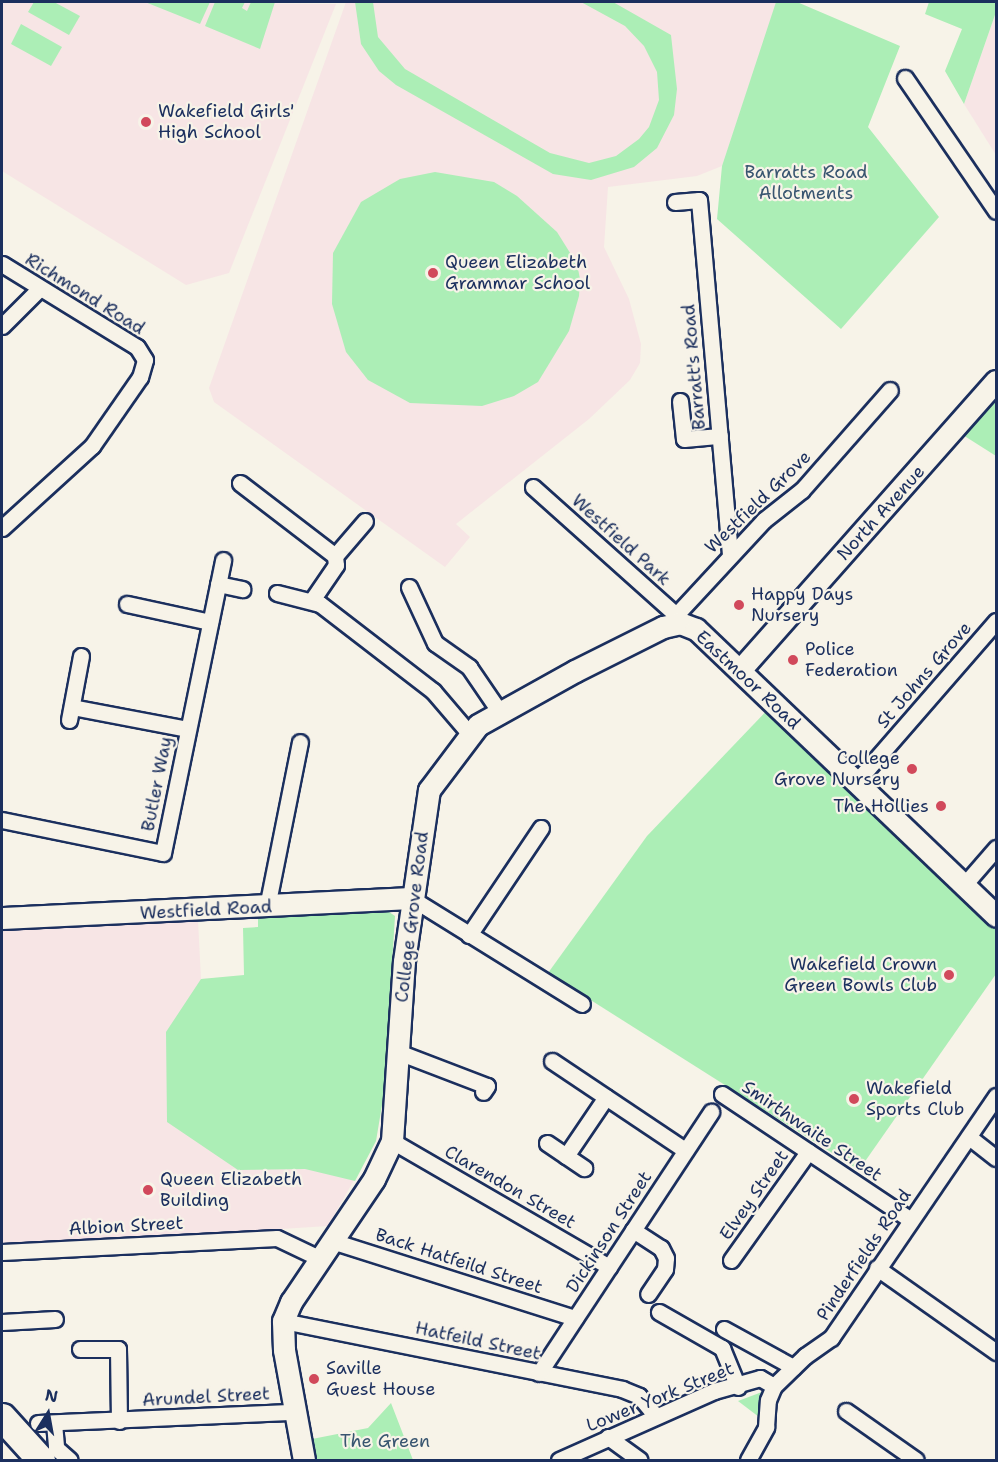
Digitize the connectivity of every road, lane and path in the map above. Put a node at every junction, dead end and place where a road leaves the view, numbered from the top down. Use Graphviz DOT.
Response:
graph roads {
  1 [pos="905,78"];
  2 [pos="675,202"];
  3 [pos="996,211"];
  4 [pos="2,264"];
  5 [pos="38,290"];
  6 [pos="2,326"];
  7 [pos="996,381"];
  8 [pos="890,390"];
  9 [pos="680,401"];
  10 [pos="720,436"];
  11 [pos="240,483"];
  12 [pos="533,487"];
  13 [pos="365,521"];
  14 [pos="2,528"];
  15 [pos="730,555"];
  16 [pos="335,556"];
  17 [pos="223,560"];
  18 [pos="218,584"];
  19 [pos="409,587"];
  20 [pos="242,589"];
  21 [pos="277,593"];
  22 [pos="312,600"];
  23 [pos="127,604"];
  24 [pos="678,619"];
  25 [pos="996,621"];
  26 [pos="210,622"];
  27 [pos="81,656"];
  28 [pos="740,670"];
  29 [pos="499,711"];
  30 [pos="187,729"];
  31 [pos="470,734"];
  32 [pos="300,742"];
  33 [pos="857,781"];
  34 [pos="2,820"];
  35 [pos="541,828"];
  36 [pos="996,848"];
  37 [pos="964,885"];
  38 [pos="411,898"];
  39 [pos="267,907"];
  40 [pos="996,916"];
  41 [pos="2,918"];
  42 [pos="469,935"];
  43 [pos="582,1004"];
  44 [pos="398,1052"];
  45 [pos="552,1061"];
  46 [pos="483,1092"];
  47 [pos="722,1094"];
  48 [pos="996,1096"];
  49 [pos="606,1097"];
  50 [pos="711,1112"];
  51 [pos="969,1137"];
  52 [pos="392,1142"];
  53 [pos="547,1143"];
  54 [pos="686,1150"];
  55 [pos="808,1152"];
  56 [pos="566,1156"];
  57 [pos="996,1158"];
  58 [pos="584,1168"];
  59 [pos="911,1220"];
  60 [pos="633,1230"];
  61 [pos="332,1241"];
  62 [pos="2,1252"];
  63 [pos="319,1258"];
  64 [pos="731,1260"];
  65 [pos="609,1267"];
  66 [pos="878,1268"];
  67 [pos="648,1294"];
  68 [pos="659,1312"];
  69 [pos="575,1318"];
  70 [pos="55,1319"];
  71 [pos="283,1321"];
  72 [pos="2,1322"];
  73 [pos="724,1329"];
  74 [pos="80,1349"];
  75 [pos="996,1352"];
  76 [pos="768,1353"];
  77 [pos="793,1367"];
  78 [pos="539,1373"];
  79 [pos="771,1383"];
  80 [pos="738,1387"];
  81 [pos="846,1411"];
  82 [pos="295,1412"];
  83 [pos="656,1416"];
  84 [pos="119,1421"];
  85 [pos="54,1424"];
  86 [pos="15,1428"];
  87 [pos="608,1437"];
  88 [pos="750,1460"];
  89 [pos="41,1461"];
  90 [pos="70,1461"];
  91 [pos="304,1461"];
  92 [pos="559,1461"];
  93 [pos="640,1461"];
  94 [pos="916,1461"];
  1 -- 3 [label="street"];
  2 -- 10 [label="street, Barratt's Road"];
  4 -- 5 [label="street, Richmond Road"];
  5 -- 6 [label="street"];
  5 -- 14 [label="street, Richmond Road"];
  7 -- 28 [label="street, North Avenue"];
  8 -- 15 [label="street, Westfield Grove"];
  9 -- 10 [label="street"];
  10 -- 15 [label="street, Barratt's Road"];
  11 -- 16 [label="street"];
  12 -- 24 [label="street, Westfield Park"];
  13 -- 16 [label="street"];
  15 -- 24 [label="street, Westfield Grove"];
  16 -- 22 [label="street"];
  17 -- 18 [label="street, Butler Way"];
  18 -- 20 [label="street"];
  18 -- 26 [label="street, Butler Way"];
  19 -- 29 [label="street"];
  21 -- 22 [label="street"];
  22 -- 31 [label="street"];
  23 -- 26 [label="street"];
  24 -- 28 [label="street, Eastmoor Road"];
  24 -- 29 [label="street, College Grove Road"];
  25 -- 33 [label="street, St Johns Grove"];
  26 -- 30 [label="street, Butler Way"];
  27 -- 30 [label="street"];
  28 -- 33 [label="street, Eastmoor Road"];
  29 -- 31 [label="street, College Grove Road"];
  30 -- 34 [label="street, Butler Way"];
  31 -- 38 [label="street, College Grove Road"];
  32 -- 39 [label="street"];
  33 -- 37 [label="street, Eastmoor Road"];
  35 -- 42 [label="street"];
  36 -- 37 [label="street"];
  37 -- 40 [label="street, Eastmoor Road"];
  38 -- 39 [label="street, Westfield Road"];
  38 -- 42 [label="street"];
  38 -- 44 [label="street, College Grove Road"];
  39 -- 41 [label="street, Westfield Road"];
  42 -- 43 [label="street"];
  44 -- 46 [label="street"];
  44 -- 52 [label="street, College Grove Road"];
  45 -- 49 [label="street"];
  47 -- 55 [label="street, Smirthwaite Street"];
  48 -- 51 [label="street, Pinderfields Road"];
  49 -- 54 [label="street"];
  49 -- 56 [label="street"];
  50 -- 54 [label="street, Dickinson Street"];
  51 -- 57 [label="street"];
  51 -- 59 [label="street, Pinderfields Road"];
  52 -- 61 [label="street, College Grove Road"];
  52 -- 65 [label="street, Clarendon Street"];
  53 -- 56 [label="street"];
  54 -- 60 [label="street, Dickinson Street"];
  55 -- 59 [label="street, Smirthwaite Street"];
  55 -- 64 [label="street, Elvey Street"];
  56 -- 58 [label="street"];
  59 -- 66 [label="street, Pinderfields Road"];
  60 -- 65 [label="street, Dickinson Street"];
  60 -- 67 [label="street"];
  61 -- 63 [label="street, College Grove Road"];
  61 -- 69 [label="street, Back Hatfeild Street"];
  62 -- 63 [label="street, Albion Street"];
  63 -- 71 [label="street, College Grove Road"];
  65 -- 69 [label="street, Dickinson Street"];
  66 -- 75 [label="street"];
  66 -- 77 [label="street, Pinderfields Road"];
  68 -- 80 [label="street"];
  69 -- 78 [label="street, Dickinson Street"];
  70 -- 72 [label="street"];
  71 -- 78 [label="street, Hatfeild Street"];
  71 -- 82 [label="street"];
  73 -- 76 [label="street"];
  74 -- 84 [label="street, Arundel Street"];
  76 -- 77 [label="street"];
  76 -- 79 [label="street"];
  77 -- 79 [label="street, Pinderfields Road"];
  78 -- 83 [label="street, Hatfeild Street"];
  79 -- 80 [label="street, Lower York Street"];
  79 -- 88 [label="street"];
  80 -- 83 [label="street, Lower York Street"];
  81 -- 94 [label="street"];
  82 -- 84 [label="street, Arundel Street"];
  82 -- 91 [label="street"];
  83 -- 87 [label="street, Lower York Street"];
  84 -- 85 [label="street, Arundel Street"];
  85 -- 86 [label="street, Arundel Street"];
  85 -- 90 [label="street"];
  86 -- 89 [label="highway"];
  87 -- 92 [label="street, Lower York Street"];
  87 -- 93 [label="street"];
}
